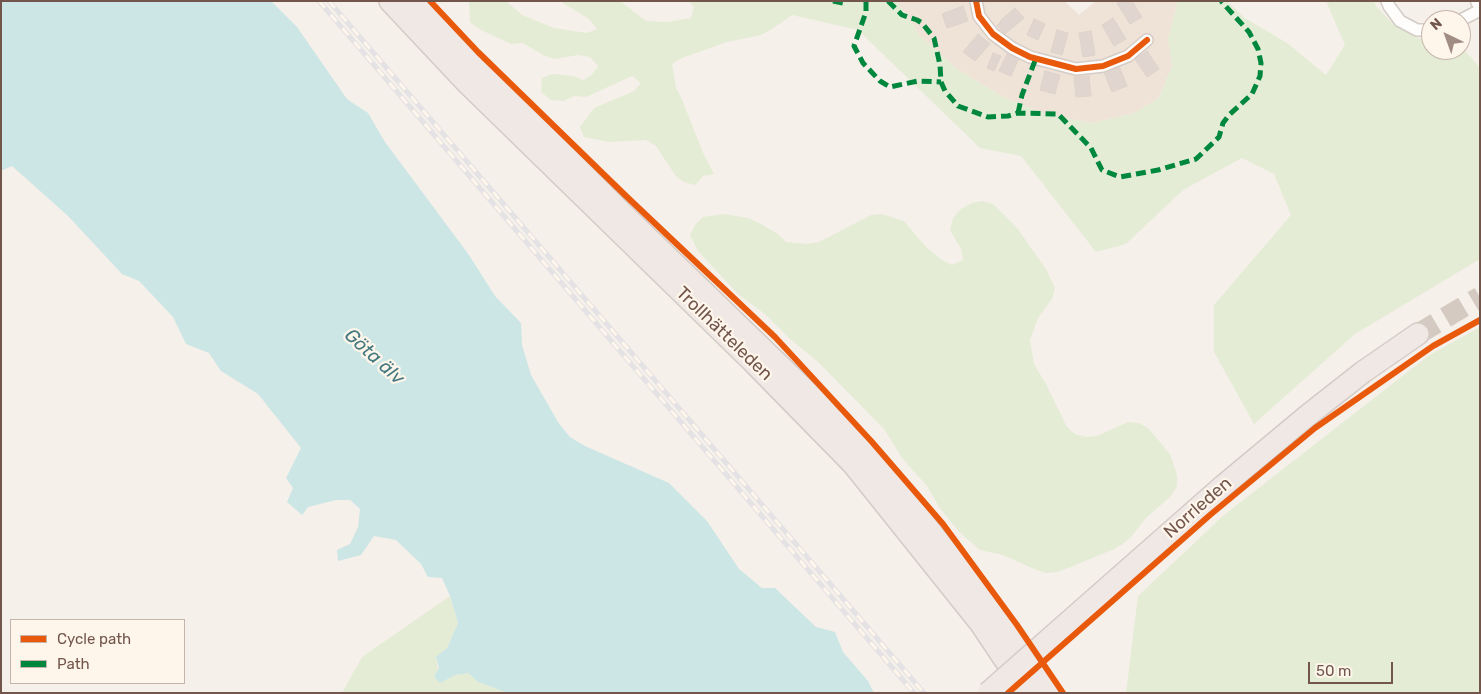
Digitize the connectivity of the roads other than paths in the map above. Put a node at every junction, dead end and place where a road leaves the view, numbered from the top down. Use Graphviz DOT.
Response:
graph roads {
  1 [pos="390,1"];
  2 [pos="414,1"];
  3 [pos="976,1"];
  4 [pos="1387,1"];
  5 [pos="1421,30"];
  6 [pos="1147,40"];
  7 [pos="1418,334"];
  8 [pos="988,693"];
  9 [pos="1027,693"];
  10 [pos="1048,693"];
  1 -- 9 [label="highway, Trollhätteleden"];
  2 -- 10 [label="highway, Trollhätteleden"];
  3 -- 6 [label="street"];
  4 -- 5 [label="street"];
  7 -- 8 [label="highway, Norrleden, bridge"];
}
